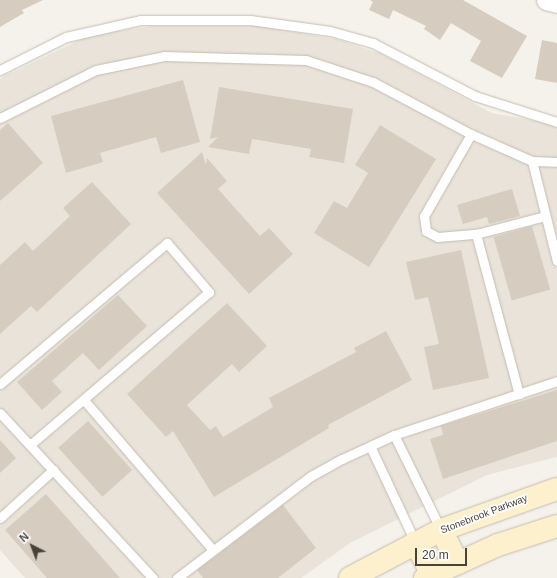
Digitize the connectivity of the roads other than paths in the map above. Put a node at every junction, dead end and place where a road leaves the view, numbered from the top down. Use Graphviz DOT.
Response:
graph roads {
  1 [pos="546,0"];
  2 [pos="557,3"];
  3 [pos="0,70"];
  4 [pos="0,118"];
  5 [pos="557,122"];
  6 [pos="471,134"];
  7 [pos="532,161"];
  8 [pos="557,162"];
  9 [pos="545,216"];
  10 [pos="476,234"];
  11 [pos="557,261"];
  12 [pos="557,381"];
  13 [pos="0,384"];
  14 [pos="520,394"];
  15 [pos="84,400"];
  16 [pos="0,413"];
  17 [pos="394,435"];
  18 [pos="30,445"];
  19 [pos="371,448"];
  20 [pos="53,470"];
  21 [pos="557,489"];
  22 [pos="0,518"];
  23 [pos="557,526"];
  24 [pos="441,530"];
  25 [pos="414,542"];
  26 [pos="212,549"];
  27 [pos="458,564"];
  28 [pos="428,576"];
  29 [pos="154,578"];
  30 [pos="177,578"];
  31 [pos="350,578"];
  1 -- 2 [label="street"];
  3 -- 5 [label="lane"];
  4 -- 6 [label="lane"];
  6 -- 7 [label="lane"];
  6 -- 10 [label="lane"];
  7 -- 8 [label="lane"];
  7 -- 9 [label="lane"];
  9 -- 10 [label="lane"];
  9 -- 11 [label="lane"];
  10 -- 14 [label="lane"];
  12 -- 14 [label="lane"];
  13 -- 15 [label="lane"];
  14 -- 17 [label="lane"];
  15 -- 18 [label="lane"];
  15 -- 26 [label="lane"];
  16 -- 18 [label="lane"];
  17 -- 19 [label="lane"];
  17 -- 24 [label="lane"];
  18 -- 20 [label="lane"];
  19 -- 25 [label="lane"];
  19 -- 26 [label="lane"];
  20 -- 22 [label="lane"];
  20 -- 29 [label="lane"];
  21 -- 24 [label="main road, Stonebrook Parkway"];
  23 -- 27 [label="main road"];
  24 -- 25 [label="main road, Stonebrook Parkway"];
  24 -- 27 [label="main road"];
  25 -- 28 [label="main road"];
  25 -- 31 [label="main road, Stonebrook Parkway"];
  26 -- 30 [label="lane"];
  27 -- 28 [label="main road"];
}
